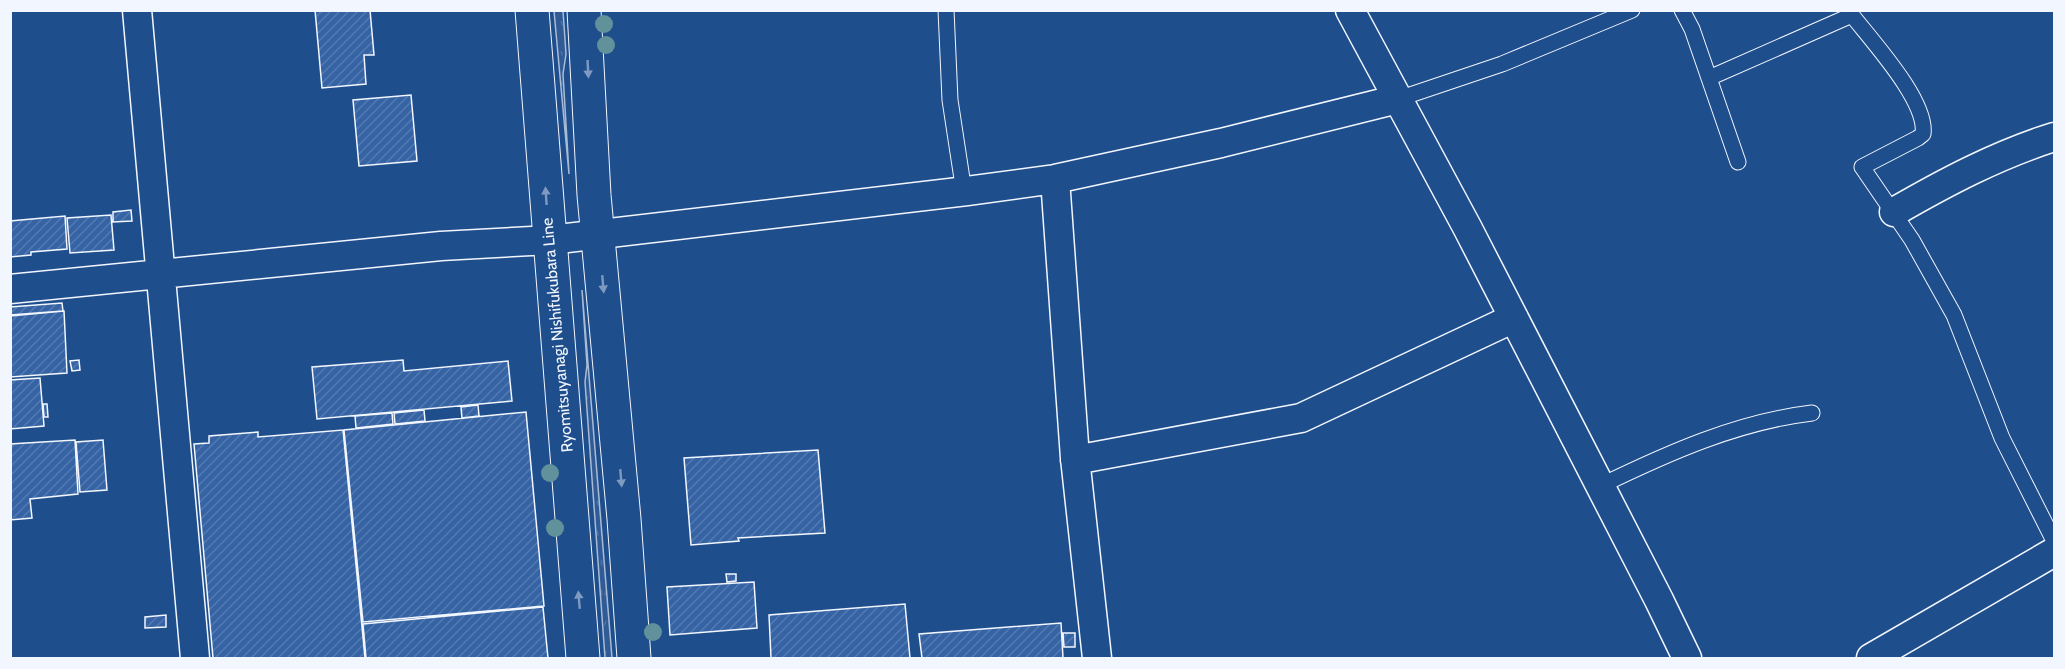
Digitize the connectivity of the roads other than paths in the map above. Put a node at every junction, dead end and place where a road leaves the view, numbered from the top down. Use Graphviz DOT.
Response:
graph roads {
  1 [pos="137,10"];
  2 [pos="532,10"];
  3 [pos="584,10"];
  4 [pos="946,10"];
  5 [pos="1350,10"];
  6 [pos="1632,10"];
  7 [pos="1682,10"];
  8 [pos="1850,13"];
  9 [pos="1709,78"];
  10 [pos="1398,99"];
  11 [pos="2055,137"];
  12 [pos="1738,162"];
  13 [pos="1055,179"];
  14 [pos="964,192"];
  15 [pos="1894,212"];
  16 [pos="598,235"];
  17 [pos="550,240"];
  18 [pos="159,275"];
  19 [pos="10,289"];
  20 [pos="1514,318"];
  21 [pos="1812,413"];
  22 [pos="1075,460"];
  23 [pos="1600,486"];
  24 [pos="2055,541"];
  25 [pos="2055,552"];
  26 [pos="195,658"];
  27 [pos="583,658"];
  28 [pos="634,658"];
  29 [pos="1097,658"];
  30 [pos="1687,658"];
  31 [pos="1871,658"];
  1 -- 18 [label="street"];
  17 -- 2 [label="main road, Ryomitsuyanagi Nishifukubara Line, one-way"];
  3 -- 16 [label="main road, one-way"];
  4 -- 14 [label="lane"];
  5 -- 10 [label="street"];
  6 -- 10 [label="lane"];
  7 -- 9 [label="lane"];
  8 -- 9 [label="lane"];
  8 -- 15 [label="lane"];
  9 -- 12 [label="lane"];
  10 -- 13 [label="street"];
  10 -- 20 [label="street"];
  11 -- 15 [label="street"];
  13 -- 14 [label="street"];
  13 -- 22 [label="street"];
  14 -- 16 [label="street"];
  15 -- 24 [label="lane"];
  16 -- 17 [label="street"];
  16 -- 28 [label="main road, one-way"];
  17 -- 18 [label="street"];
  27 -- 17 [label="main road, Ryomitsuyanagi Nishifukubara Line, one-way"];
  18 -- 19 [label="street"];
  18 -- 26 [label="street"];
  20 -- 22 [label="street"];
  20 -- 23 [label="street"];
  21 -- 23 [label="lane"];
  22 -- 29 [label="street"];
  23 -- 30 [label="street"];
  25 -- 31 [label="street"];
}
